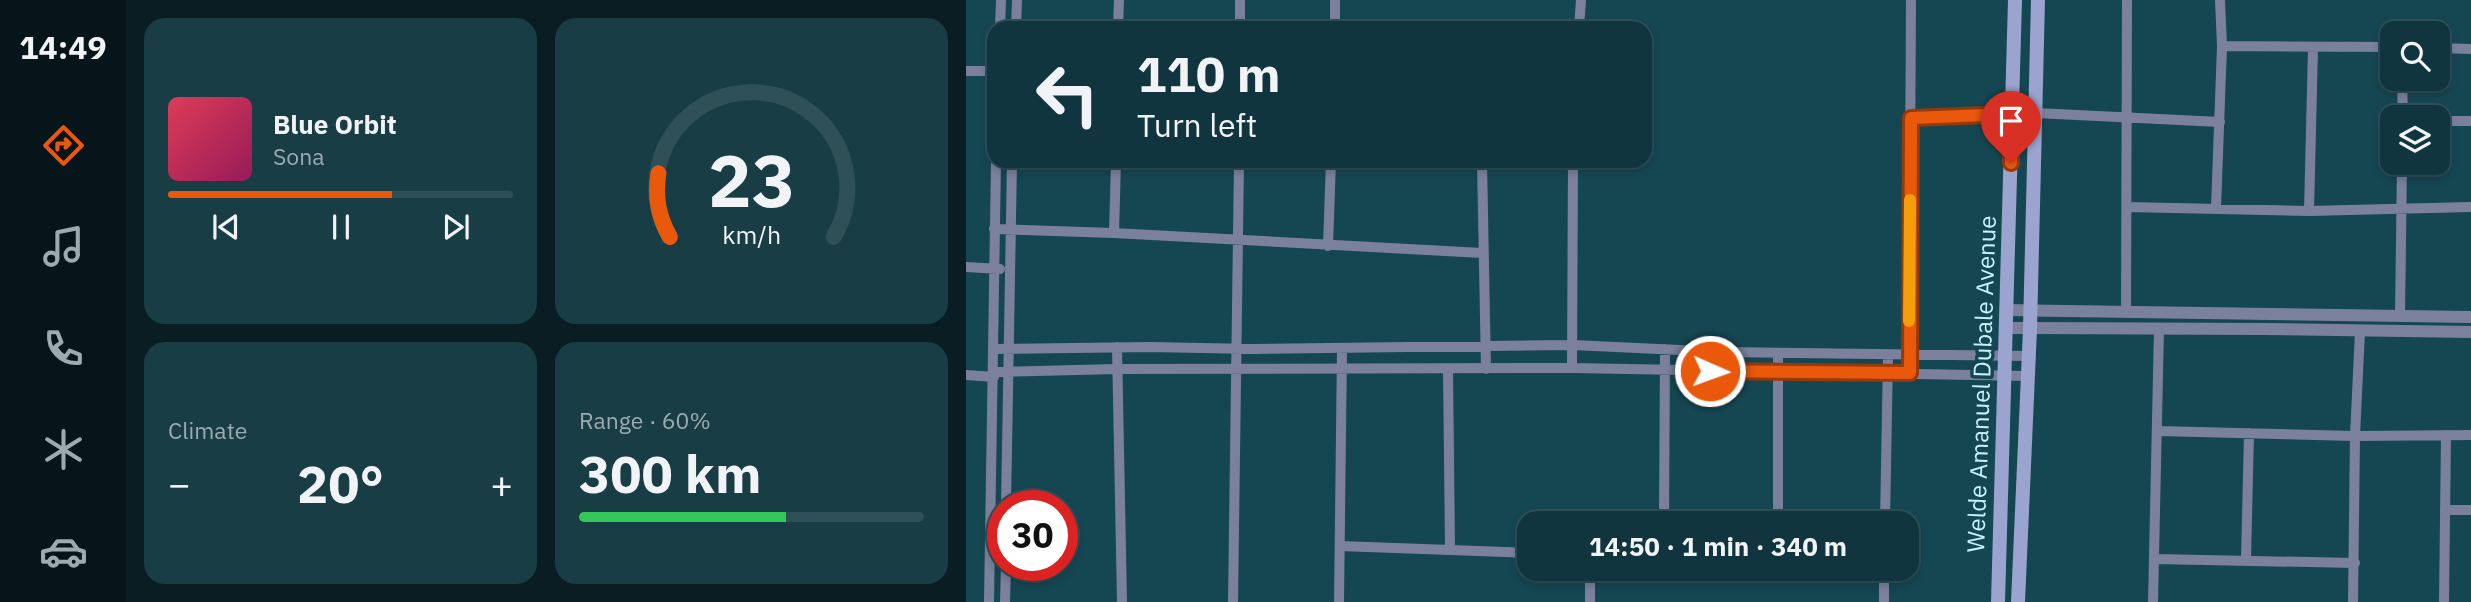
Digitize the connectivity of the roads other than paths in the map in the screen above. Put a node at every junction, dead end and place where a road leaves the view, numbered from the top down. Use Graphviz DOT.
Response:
graph roads {
  1 [pos="1001,0"];
  2 [pos="1017,0"];
  3 [pos="1119,0"];
  4 [pos="1240,0"];
  5 [pos="1335,0"];
  6 [pos="1581,0"];
  7 [pos="1911,0"];
  8 [pos="2015,0"];
  9 [pos="2038,0"];
  10 [pos="2127,0"];
  11 [pos="2220,0"];
  12 [pos="1000,21"];
  13 [pos="1016,21"];
  14 [pos="1118,21"];
  15 [pos="1240,21"];
  16 [pos="1335,21"];
  17 [pos="1580,21"];
  18 [pos="2222,46"];
  19 [pos="2380,47"];
  20 [pos="2313,48"];
  21 [pos="2450,48"];
  22 [pos="2471,49"];
  23 [pos="966,71"];
  24 [pos="987,71"];
  25 [pos="2036,113"];
  26 [pos="2012,114"];
  27 [pos="2127,116"];
  28 [pos="1911,118"];
  29 [pos="2450,121"];
  30 [pos="2471,121"];
  31 [pos="2220,122"];
  32 [pos="996,168"];
  33 [pos="1012,168"];
  34 [pos="1115,168"];
  35 [pos="1239,168"];
  36 [pos="1331,168"];
  37 [pos="1482,168"];
  38 [pos="1573,168"];
  39 [pos="2402,175"];
  40 [pos="2127,207"];
  41 [pos="2471,207"];
  42 [pos="2216,208"];
  43 [pos="2402,209"];
  44 [pos="2309,211"];
  45 [pos="994,229"];
  46 [pos="1011,229"];
  47 [pos="1114,233"];
  48 [pos="1238,241"];
  49 [pos="1328,246"];
  50 [pos="1482,253"];
  51 [pos="966,267"];
  52 [pos="994,269"];
  53 [pos="1010,270"];
  54 [pos="2007,310"];
  55 [pos="2031,311"];
  56 [pos="2126,312"];
  57 [pos="2400,317"];
  58 [pos="2471,317"];
  59 [pos="2006,328"];
  60 [pos="2030,329"];
  61 [pos="2159,329"];
  62 [pos="2360,331"];
  63 [pos="2471,332"];
  64 [pos="1485,345"];
  65 [pos="1573,345"];
  66 [pos="1116,347"];
  67 [pos="1342,348"];
  68 [pos="994,349"];
  69 [pos="1008,349"];
  70 [pos="1236,349"];
  71 [pos="1665,349"];
  72 [pos="1778,353"];
  73 [pos="1888,355"];
  74 [pos="1909,355"];
  75 [pos="2006,356"];
  76 [pos="2029,356"];
  77 [pos="1572,368"];
  78 [pos="1117,369"];
  79 [pos="1236,369"];
  80 [pos="1342,369"];
  81 [pos="1448,369"];
  82 [pos="1486,369"];
  83 [pos="1664,370"];
  84 [pos="1008,372"];
  85 [pos="1888,372"];
  86 [pos="1777,373"];
  87 [pos="1910,373"];
  88 [pos="994,374"];
  89 [pos="966,375"];
  90 [pos="2005,375"];
  91 [pos="2028,376"];
  92 [pos="2158,431"];
  93 [pos="2249,433"];
  94 [pos="2446,435"];
  95 [pos="2471,435"];
  96 [pos="2355,436"];
  97 [pos="1006,490"];
  98 [pos="2445,509"];
  99 [pos="2471,510"];
  100 [pos="1664,511"];
  101 [pos="1778,511"];
  102 [pos="1885,511"];
  103 [pos="1340,546"];
  104 [pos="1450,548"];
  105 [pos="1517,552"];
  106 [pos="2155,559"];
  107 [pos="2246,560"];
  108 [pos="2355,563"];
  109 [pos="1006,581"];
  110 [pos="1590,581"];
  111 [pos="1884,581"];
  112 [pos="989,602"];
  113 [pos="1005,602"];
  114 [pos="1122,602"];
  115 [pos="1233,602"];
  116 [pos="1339,602"];
  117 [pos="1590,602"];
  118 [pos="1884,602"];
  119 [pos="1998,602"];
  120 [pos="2018,602"];
  121 [pos="2153,602"];
  122 [pos="2353,602"];
  123 [pos="2444,602"];
  1 -- 12 [label="street"];
  2 -- 13 [label="street"];
  3 -- 14 [label="street"];
  4 -- 15 [label="street"];
  5 -- 16 [label="street"];
  6 -- 17 [label="street"];
  7 -- 28 [label="street"];
  8 -- 26 [label="main road, Welde Amanuel Dubale Avenue"];
  9 -- 25 [label="main road"];
  10 -- 27 [label="street"];
  11 -- 18 [label="street"];
  18 -- 20 [label="street"];
  18 -- 31 [label="street"];
  19 -- 20 [label="street"];
  20 -- 44 [label="street"];
  21 -- 22 [label="street"];
  23 -- 24 [label="street"];
  25 -- 27 [label="street"];
  25 -- 55 [label="main road"];
  26 -- 28 [label="street"];
  26 -- 54 [label="main road, Welde Amanuel Dubale Avenue"];
  27 -- 31 [label="street"];
  27 -- 40 [label="street"];
  28 -- 74 [label="street"];
  29 -- 30 [label="street"];
  31 -- 42 [label="street"];
  32 -- 45 [label="street"];
  33 -- 46 [label="street"];
  34 -- 47 [label="street"];
  35 -- 48 [label="street"];
  36 -- 49 [label="street"];
  37 -- 50 [label="street"];
  38 -- 65 [label="street"];
  39 -- 43 [label="street"];
  40 -- 42 [label="street"];
  40 -- 56 [label="street"];
  41 -- 43 [label="street"];
  42 -- 44 [label="street"];
  43 -- 44 [label="street"];
  43 -- 57 [label="street"];
  45 -- 46 [label="street"];
  45 -- 52 [label="street"];
  46 -- 47 [label="street"];
  46 -- 53 [label="street"];
  47 -- 48 [label="street"];
  48 -- 49 [label="street"];
  48 -- 70 [label="street"];
  49 -- 50 [label="street"];
  50 -- 64 [label="street"];
  51 -- 52 [label="street"];
  52 -- 53 [label="street"];
  52 -- 68 [label="street"];
  53 -- 69 [label="street"];
  54 -- 55 [label="street"];
  54 -- 59 [label="main road, Welde Amanuel Dubale Avenue"];
  55 -- 56 [label="street"];
  55 -- 60 [label="main road"];
  56 -- 57 [label="street"];
  57 -- 58 [label="street"];
  59 -- 60 [label="street"];
  59 -- 75 [label="main road, Welde Amanuel Dubale Avenue"];
  60 -- 61 [label="street"];
  60 -- 76 [label="main road"];
  61 -- 62 [label="street"];
  61 -- 92 [label="street"];
  62 -- 63 [label="street"];
  62 -- 96 [label="street"];
  64 -- 65 [label="street"];
  64 -- 67 [label="street"];
  64 -- 82 [label="street"];
  65 -- 71 [label="street"];
  65 -- 77 [label="street"];
  66 -- 69 [label="street"];
  66 -- 70 [label="street"];
  66 -- 78 [label="street"];
  67 -- 70 [label="street"];
  67 -- 80 [label="street"];
  68 -- 69 [label="street"];
  68 -- 88 [label="street"];
  69 -- 84 [label="street"];
  70 -- 79 [label="street"];
  71 -- 72 [label="street"];
  71 -- 83 [label="street"];
  72 -- 73 [label="street"];
  72 -- 86 [label="street"];
  73 -- 74 [label="street"];
  73 -- 85 [label="street"];
  74 -- 75 [label="street"];
  74 -- 87 [label="street"];
  75 -- 76 [label="street"];
  75 -- 90 [label="main road, Welde Amanuel Dubale Avenue"];
  76 -- 91 [label="main road"];
  77 -- 82 [label="street"];
  77 -- 83 [label="street"];
  78 -- 79 [label="street"];
  78 -- 84 [label="street"];
  78 -- 114 [label="street"];
  79 -- 80 [label="street"];
  79 -- 115 [label="street"];
  80 -- 81 [label="street"];
  80 -- 103 [label="street"];
  81 -- 82 [label="street"];
  81 -- 104 [label="street"];
  83 -- 86 [label="street"];
  83 -- 100 [label="street"];
  84 -- 88 [label="street"];
  84 -- 97 [label="street"];
  85 -- 86 [label="street"];
  85 -- 87 [label="street"];
  85 -- 102 [label="street"];
  86 -- 101 [label="street"];
  87 -- 90 [label="street"];
  88 -- 89 [label="street"];
  88 -- 112 [label="street"];
  90 -- 91 [label="street"];
  90 -- 119 [label="main road, Welde Amanuel Dubale Avenue"];
  91 -- 120 [label="main road"];
  92 -- 93 [label="street"];
  92 -- 106 [label="street"];
  93 -- 96 [label="street"];
  93 -- 107 [label="street"];
  94 -- 95 [label="street"];
  94 -- 96 [label="street"];
  94 -- 98 [label="street"];
  96 -- 108 [label="street"];
  98 -- 99 [label="street"];
  98 -- 123 [label="street"];
  103 -- 104 [label="street"];
  103 -- 116 [label="street"];
  104 -- 105 [label="street"];
  106 -- 107 [label="street"];
  106 -- 121 [label="street"];
  107 -- 108 [label="street"];
  108 -- 122 [label="street"];
  109 -- 113 [label="street"];
  110 -- 117 [label="street"];
  111 -- 118 [label="street"];
}
